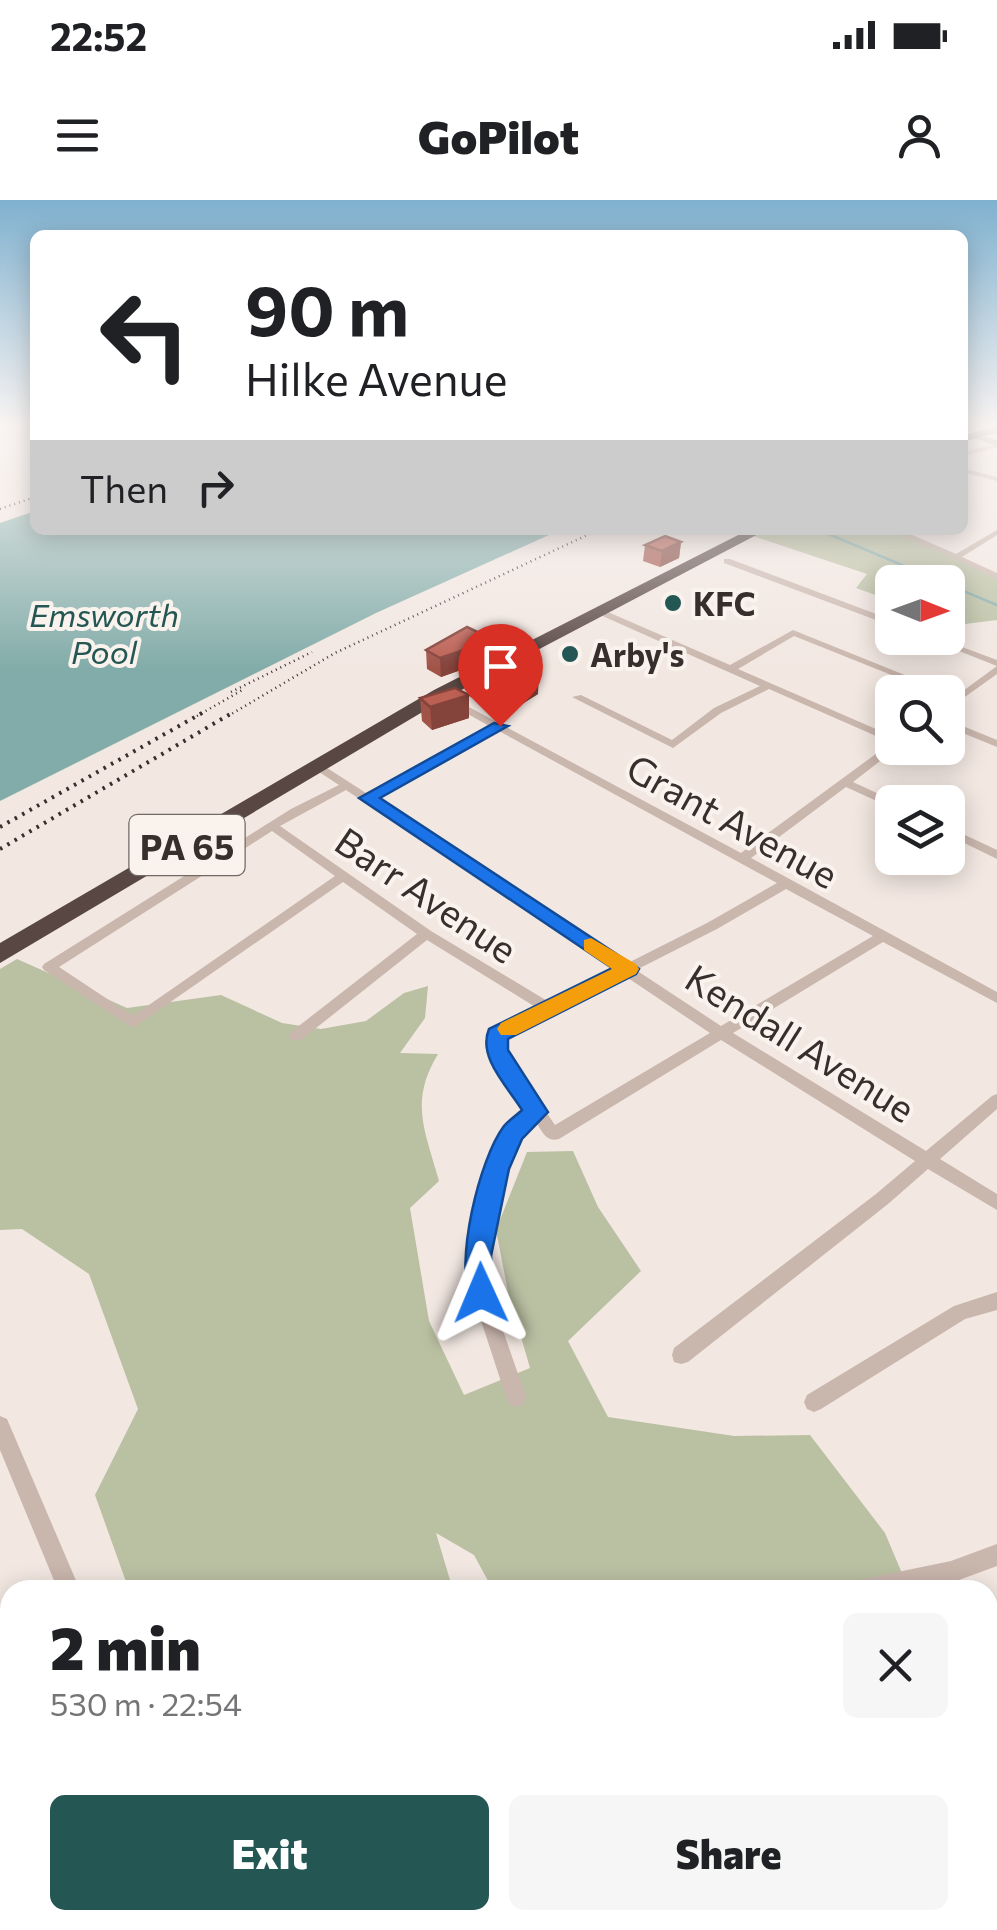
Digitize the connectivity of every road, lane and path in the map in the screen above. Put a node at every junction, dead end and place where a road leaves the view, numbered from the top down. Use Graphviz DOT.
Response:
graph roads {
  1 [pos="997,532"];
  2 [pos="748,535"];
  3 [pos="906,535"];
  4 [pos="956,558"];
  5 [pos="727,561"];
  6 [pos="997,576"];
  7 [pos="601,612"];
  8 [pos="875,617"];
  9 [pos="965,652"];
  10 [pos="997,666"];
  11 [pos="730,669"];
  12 [pos="893,675"];
  13 [pos="768,686"];
  14 [pos="965,687"];
  15 [pos="440,694"];
  16 [pos="577,698"];
  17 [pos="500,726"];
  18 [pos="965,730"];
  19 [pos="875,736"];
  20 [pos="997,744"];
  21 [pos="875,758"];
  22 [pos="320,768"];
  23 [pos="845,782"];
  24 [pos="348,785"];
  25 [pos="875,797"];
  26 [pos="368,798"];
  27 [pos="273,826"];
  28 [pos="965,840"];
  29 [pos="997,855"];
  30 [pos="742,858"];
  31 [pos="343,876"];
  32 [pos="787,883"];
  33 [pos="426,934"];
  34 [pos="883,936"];
  35 [pos="0,954"];
  36 [pos="628,969"];
  37 [pos="997,998"];
  38 [pos="550,1009"];
  39 [pos="722,1033"];
  40 [pos="296,1036"];
  41 [pos="997,1100"];
  42 [pos="536,1112"];
  43 [pos="927,1160"];
  44 [pos="997,1203"];
  45 [pos="996,1300"];
  46 [pos="681,1356"];
  47 [pos="516,1396"];
  48 [pos="814,1402"];
  49 [pos="0,1426"];
  50 [pos="997,1555"];
  51 [pos="65,1580"];
  52 [pos="913,1580"];
  1 -- 4 [label="street"];
  2 -- 7 [label="highway, PA 65"];
  3 -- 4 [label="street"];
  4 -- 6 [label="street"];
  5 -- 8 [label="street"];
  7 -- 11 [label="street"];
  7 -- 15 [label="highway, PA 65"];
  9 -- 10 [label="street"];
  10 -- 14 [label="street"];
  11 -- 12 [label="street"];
  11 -- 13 [label="street"];
  13 -- 16 [label="street"];
  13 -- 19 [label="street"];
  15 -- 17 [label="street, Grant Avenue"];
  15 -- 22 [label="highway, PA 65"];
  17 -- 26 [label="street"];
  17 -- 30 [label="street, Grant Avenue"];
  18 -- 20 [label="street"];
  21 -- 23 [label="street"];
  22 -- 24 [label="street, Kendall Avenue"];
  22 -- 35 [label="highway, PA 65"];
  23 -- 25 [label="street"];
  23 -- 30 [label="street"];
  24 -- 26 [label="street, Kendall Avenue"];
  24 -- 27 [label="street"];
  26 -- 36 [label="street, Kendall Avenue"];
  27 -- 31 [label="street, Barr Avenue"];
  27 -- 31 [label="street"];
  28 -- 29 [label="street"];
  30 -- 32 [label="street, Grant Avenue"];
  31 -- 33 [label="street, Barr Avenue"];
  32 -- 34 [label="street, Grant Avenue"];
  32 -- 36 [label="street"];
  33 -- 38 [label="street, Barr Avenue"];
  33 -- 40 [label="street"];
  34 -- 37 [label="street, Grant Avenue"];
  34 -- 39 [label="street"];
  36 -- 38 [label="street"];
  36 -- 39 [label="street, Kendall Avenue"];
  38 -- 42 [label="street"];
  39 -- 42 [label="street"];
  39 -- 43 [label="street, Kendall Avenue"];
  41 -- 43 [label="street"];
  42 -- 47 [label="street"];
  43 -- 44 [label="street, Kendall Avenue"];
  43 -- 46 [label="street"];
  45 -- 48 [label="street"];
  49 -- 51 [label="street"];
  50 -- 52 [label="street"];
}
